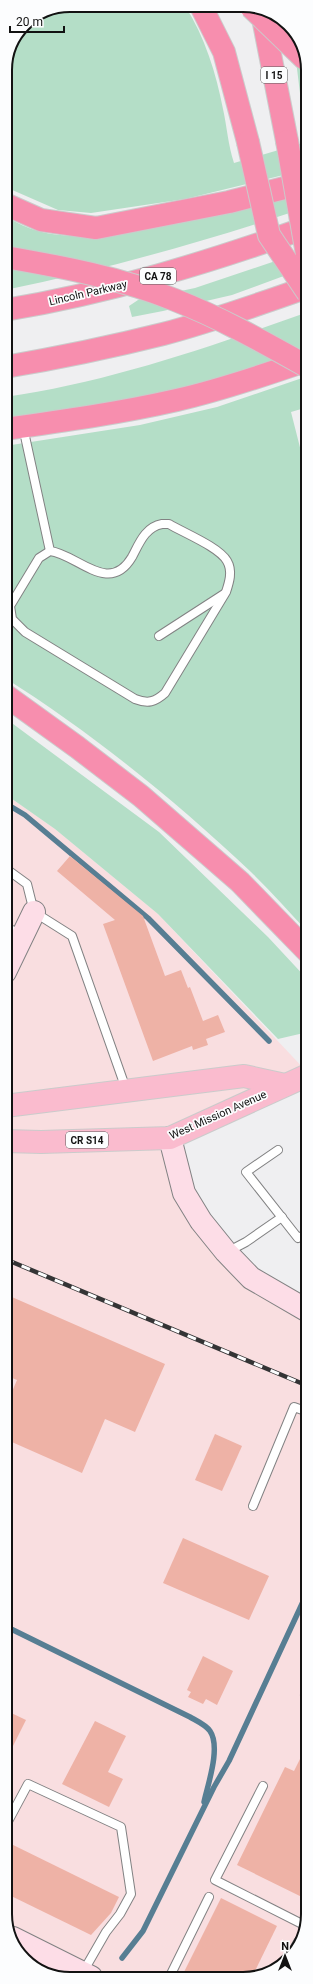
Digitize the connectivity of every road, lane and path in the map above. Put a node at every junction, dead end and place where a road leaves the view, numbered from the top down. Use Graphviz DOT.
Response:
graph roads {
  1 [pos="204,12"];
  2 [pos="258,14"];
  3 [pos="262,15"];
  4 [pos="298,53"];
  5 [pos="301,184"];
  6 [pos="12,207"];
  7 [pos="301,220"];
  8 [pos="301,230"];
  9 [pos="12,258"];
  10 [pos="301,283"];
  11 [pos="301,289"];
  12 [pos="12,309"];
  13 [pos="301,362"];
  14 [pos="301,363"];
  15 [pos="12,366"];
  16 [pos="14,428"];
  17 [pos="50,551"];
  18 [pos="226,592"];
  19 [pos="12,601"];
  20 [pos="12,619"];
  21 [pos="159,636"];
  22 [pos="12,700"];
  23 [pos="12,873"];
  24 [pos="34,912"];
  25 [pos="14,931"];
  26 [pos="301,945"];
  27 [pos="301,1078"];
  28 [pos="285,1085"];
  29 [pos="126,1091"];
  30 [pos="12,1105"];
  31 [pos="170,1138"];
  32 [pos="12,1141"];
  33 [pos="278,1150"];
  34 [pos="282,1216"];
  35 [pos="301,1236"];
  36 [pos="226,1252"];
  37 [pos="301,1307"];
  38 [pos="301,1409"];
  39 [pos="253,1506"];
  40 [pos="263,1786"];
  41 [pos="12,1814"];
  42 [pos="209,1898"];
  43 [pos="300,1923"];
  44 [pos="20,1942"];
  45 [pos="80,1972"];
  46 [pos="87,1972"];
  47 [pos="172,1972"];
  1 -- 10 [label="highway, bridge"];
  2 -- 4 [label="highway, bridge"];
  3 -- 7 [label="highway, I 15, bridge"];
  5 -- 6 [label="highway"];
  8 -- 12 [label="highway, Lincoln Parkway / CA 78"];
  9 -- 14 [label="highway, bridge"];
  11 -- 15 [label="highway"];
  13 -- 16 [label="highway"];
  16 -- 17 [label="lane"];
  17 -- 18 [label="lane"];
  17 -- 19 [label="lane"];
  18 -- 20 [label="lane"];
  18 -- 21 [label="lane"];
  22 -- 26 [label="highway"];
  23 -- 24 [label="lane"];
  24 -- 25 [label="street"];
  24 -- 29 [label="lane"];
  27 -- 28 [label="main road, West Mission Avenue / CR S14"];
  28 -- 29 [label="main road, West Mission Avenue"];
  28 -- 31 [label="main road, West Mission Avenue / CR S14"];
  29 -- 30 [label="main road, West Mission Avenue"];
  31 -- 32 [label="main road, West Mission Avenue / CR S14"];
  31 -- 36 [label="street"];
  33 -- 34 [label="lane"];
  34 -- 35 [label="lane"];
  34 -- 36 [label="lane"];
  36 -- 37 [label="street"];
  38 -- 39 [label="lane"];
  40 -- 43 [label="lane"];
  41 -- 46 [label="lane"];
  42 -- 47 [label="lane"];
  44 -- 45 [label="street"];
}
